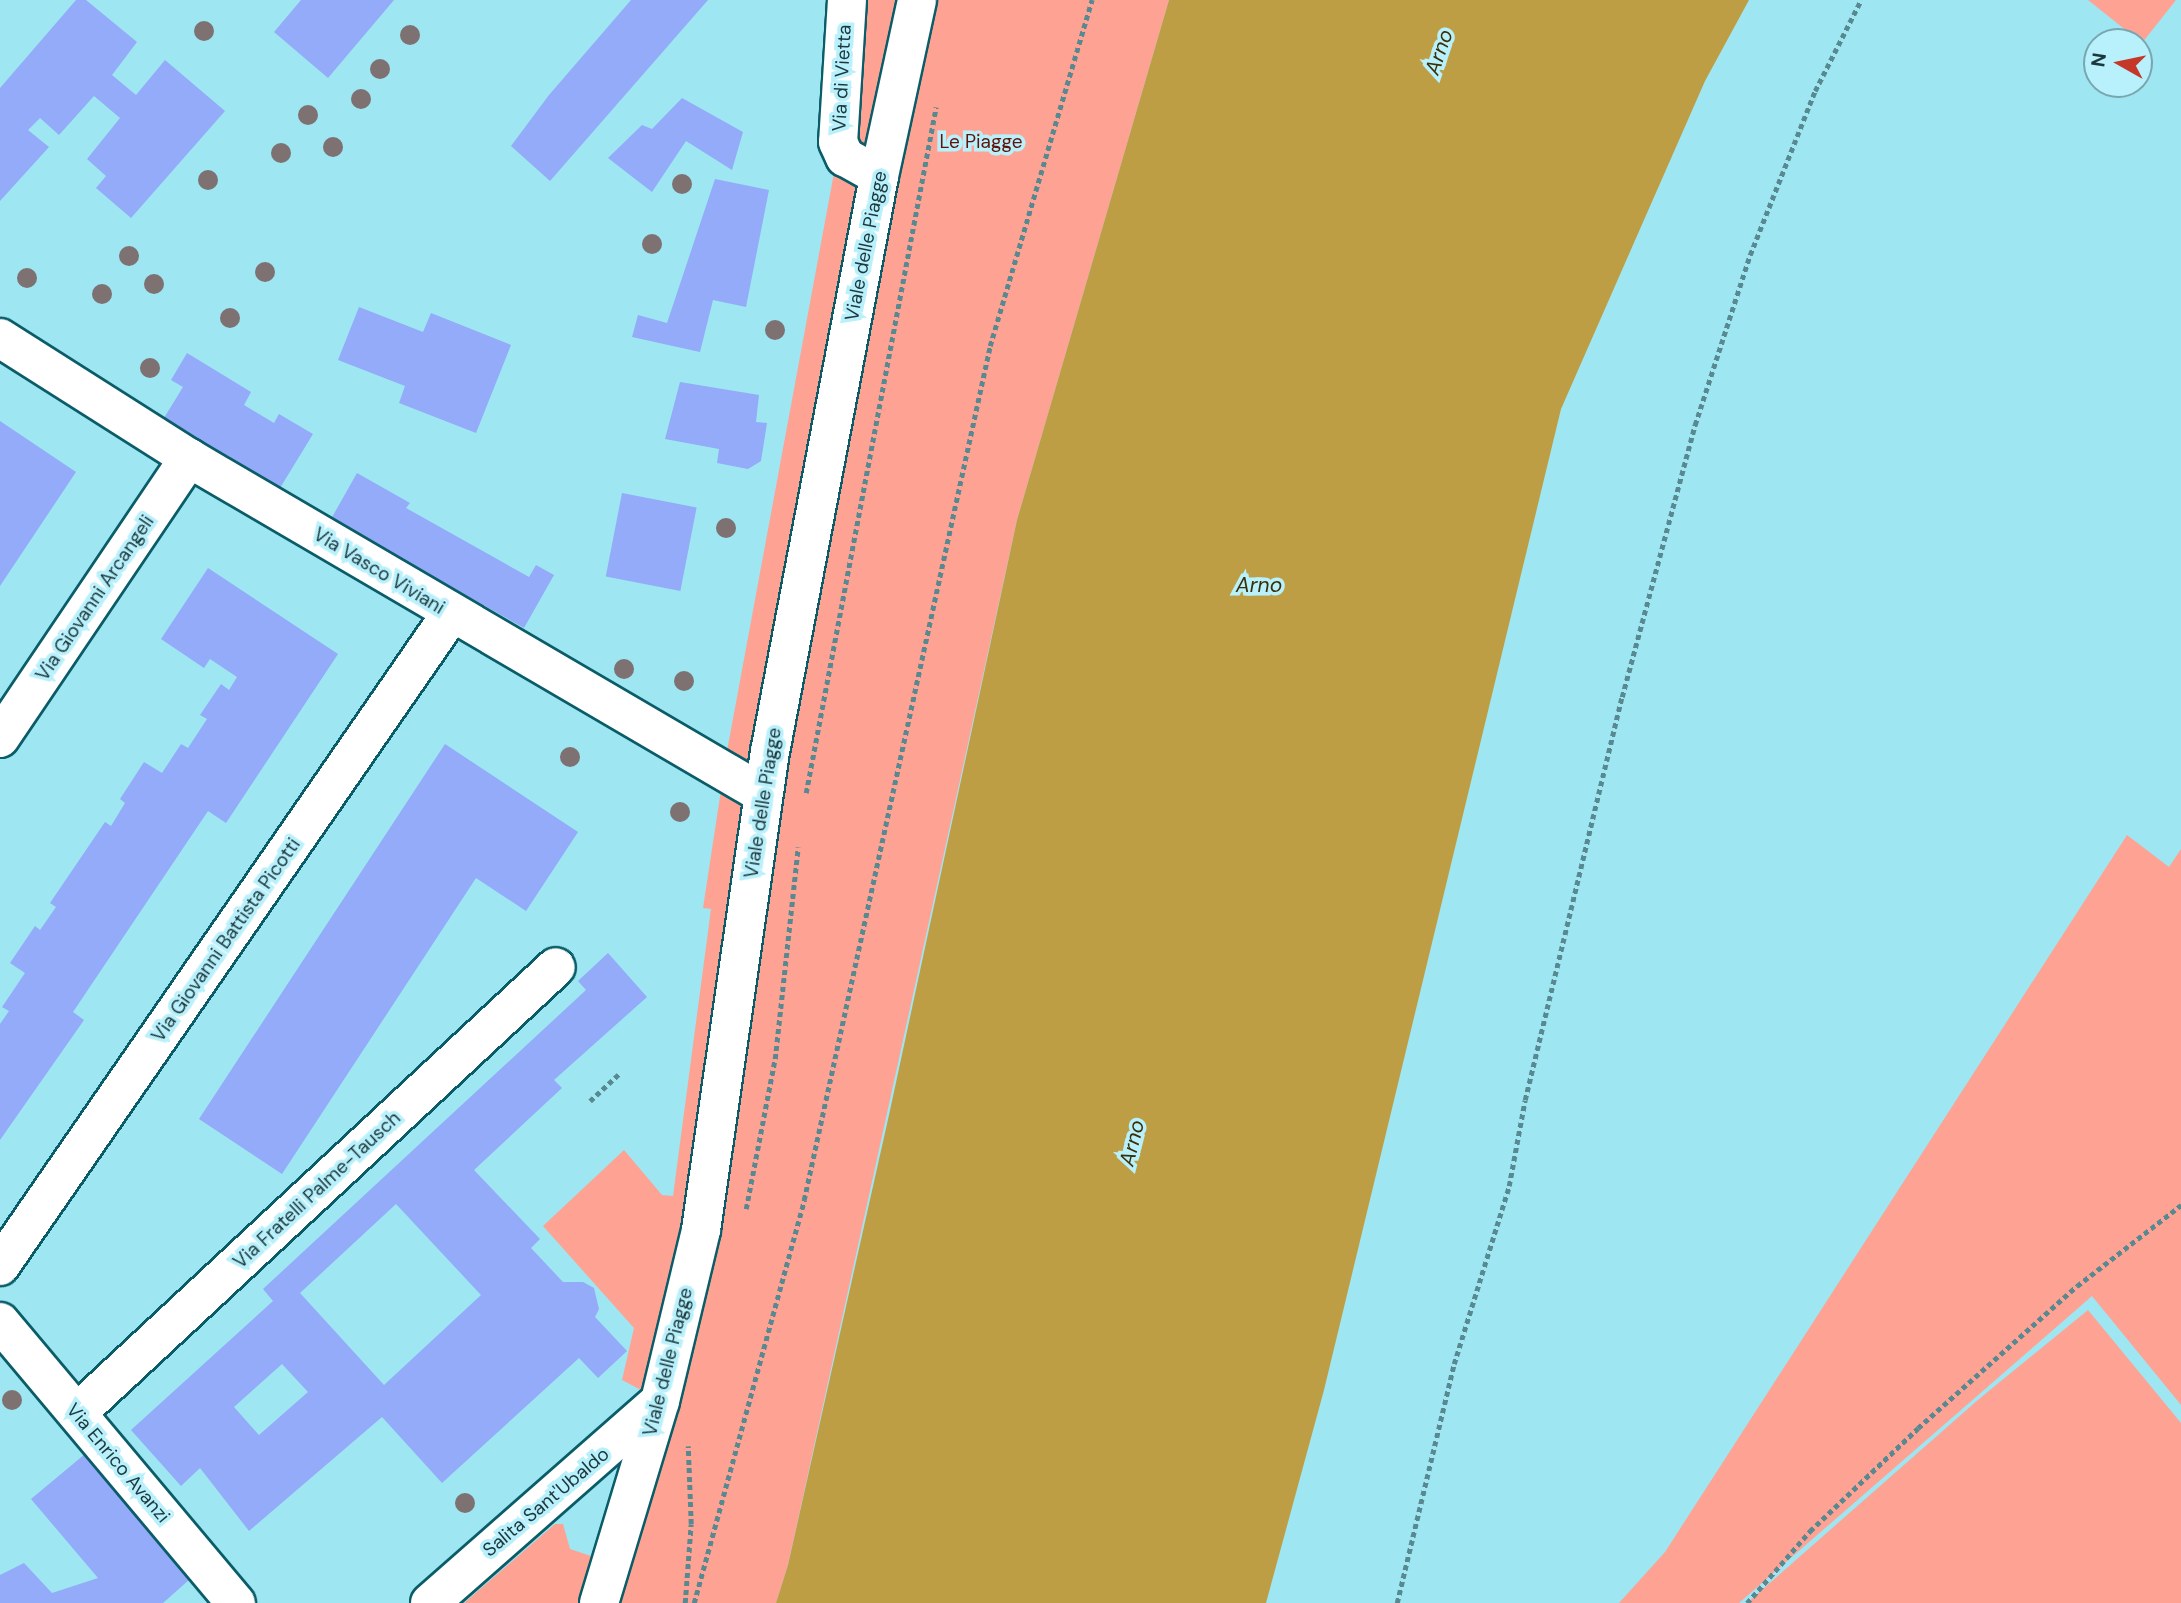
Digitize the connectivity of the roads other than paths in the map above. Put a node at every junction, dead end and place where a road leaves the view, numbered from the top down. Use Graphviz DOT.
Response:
graph roads {
  1 [pos="847,0"];
  2 [pos="918,0"];
  3 [pos="879,176"];
  4 [pos="0,338"];
  5 [pos="190,458"];
  6 [pos="451,614"];
  7 [pos="0,738"];
  8 [pos="763,794"];
  9 [pos="556,967"];
  10 [pos="0,1266"];
  11 [pos="4,1334"];
  12 [pos="660,1401"];
  13 [pos="77,1413"];
  14 [pos="236,1603"];
  15 [pos="430,1603"];
  16 [pos="599,1603"];
  1 -- 3 [label="street, Via di Vietta"];
  2 -- 3 [label="street, Viale delle Piagge"];
  3 -- 8 [label="street, Viale delle Piagge"];
  4 -- 5 [label="street, Via Vasco Viviani"];
  5 -- 6 [label="street, Via Vasco Viviani"];
  5 -- 7 [label="street, Via Giovanni Arcangeli"];
  6 -- 8 [label="street, Via Vasco Viviani"];
  6 -- 10 [label="street, Via Giovanni Battista Picotti"];
  8 -- 12 [label="street, Viale delle Piagge"];
  9 -- 13 [label="street, Via Fratelli Palme-Tausch"];
  11 -- 13 [label="street, Via Enrico Avanzi"];
  12 -- 15 [label="street, Salita Sant'Ubaldo"];
  12 -- 16 [label="street, Viale delle Piagge"];
  13 -- 14 [label="street, Via Enrico Avanzi"];
}
